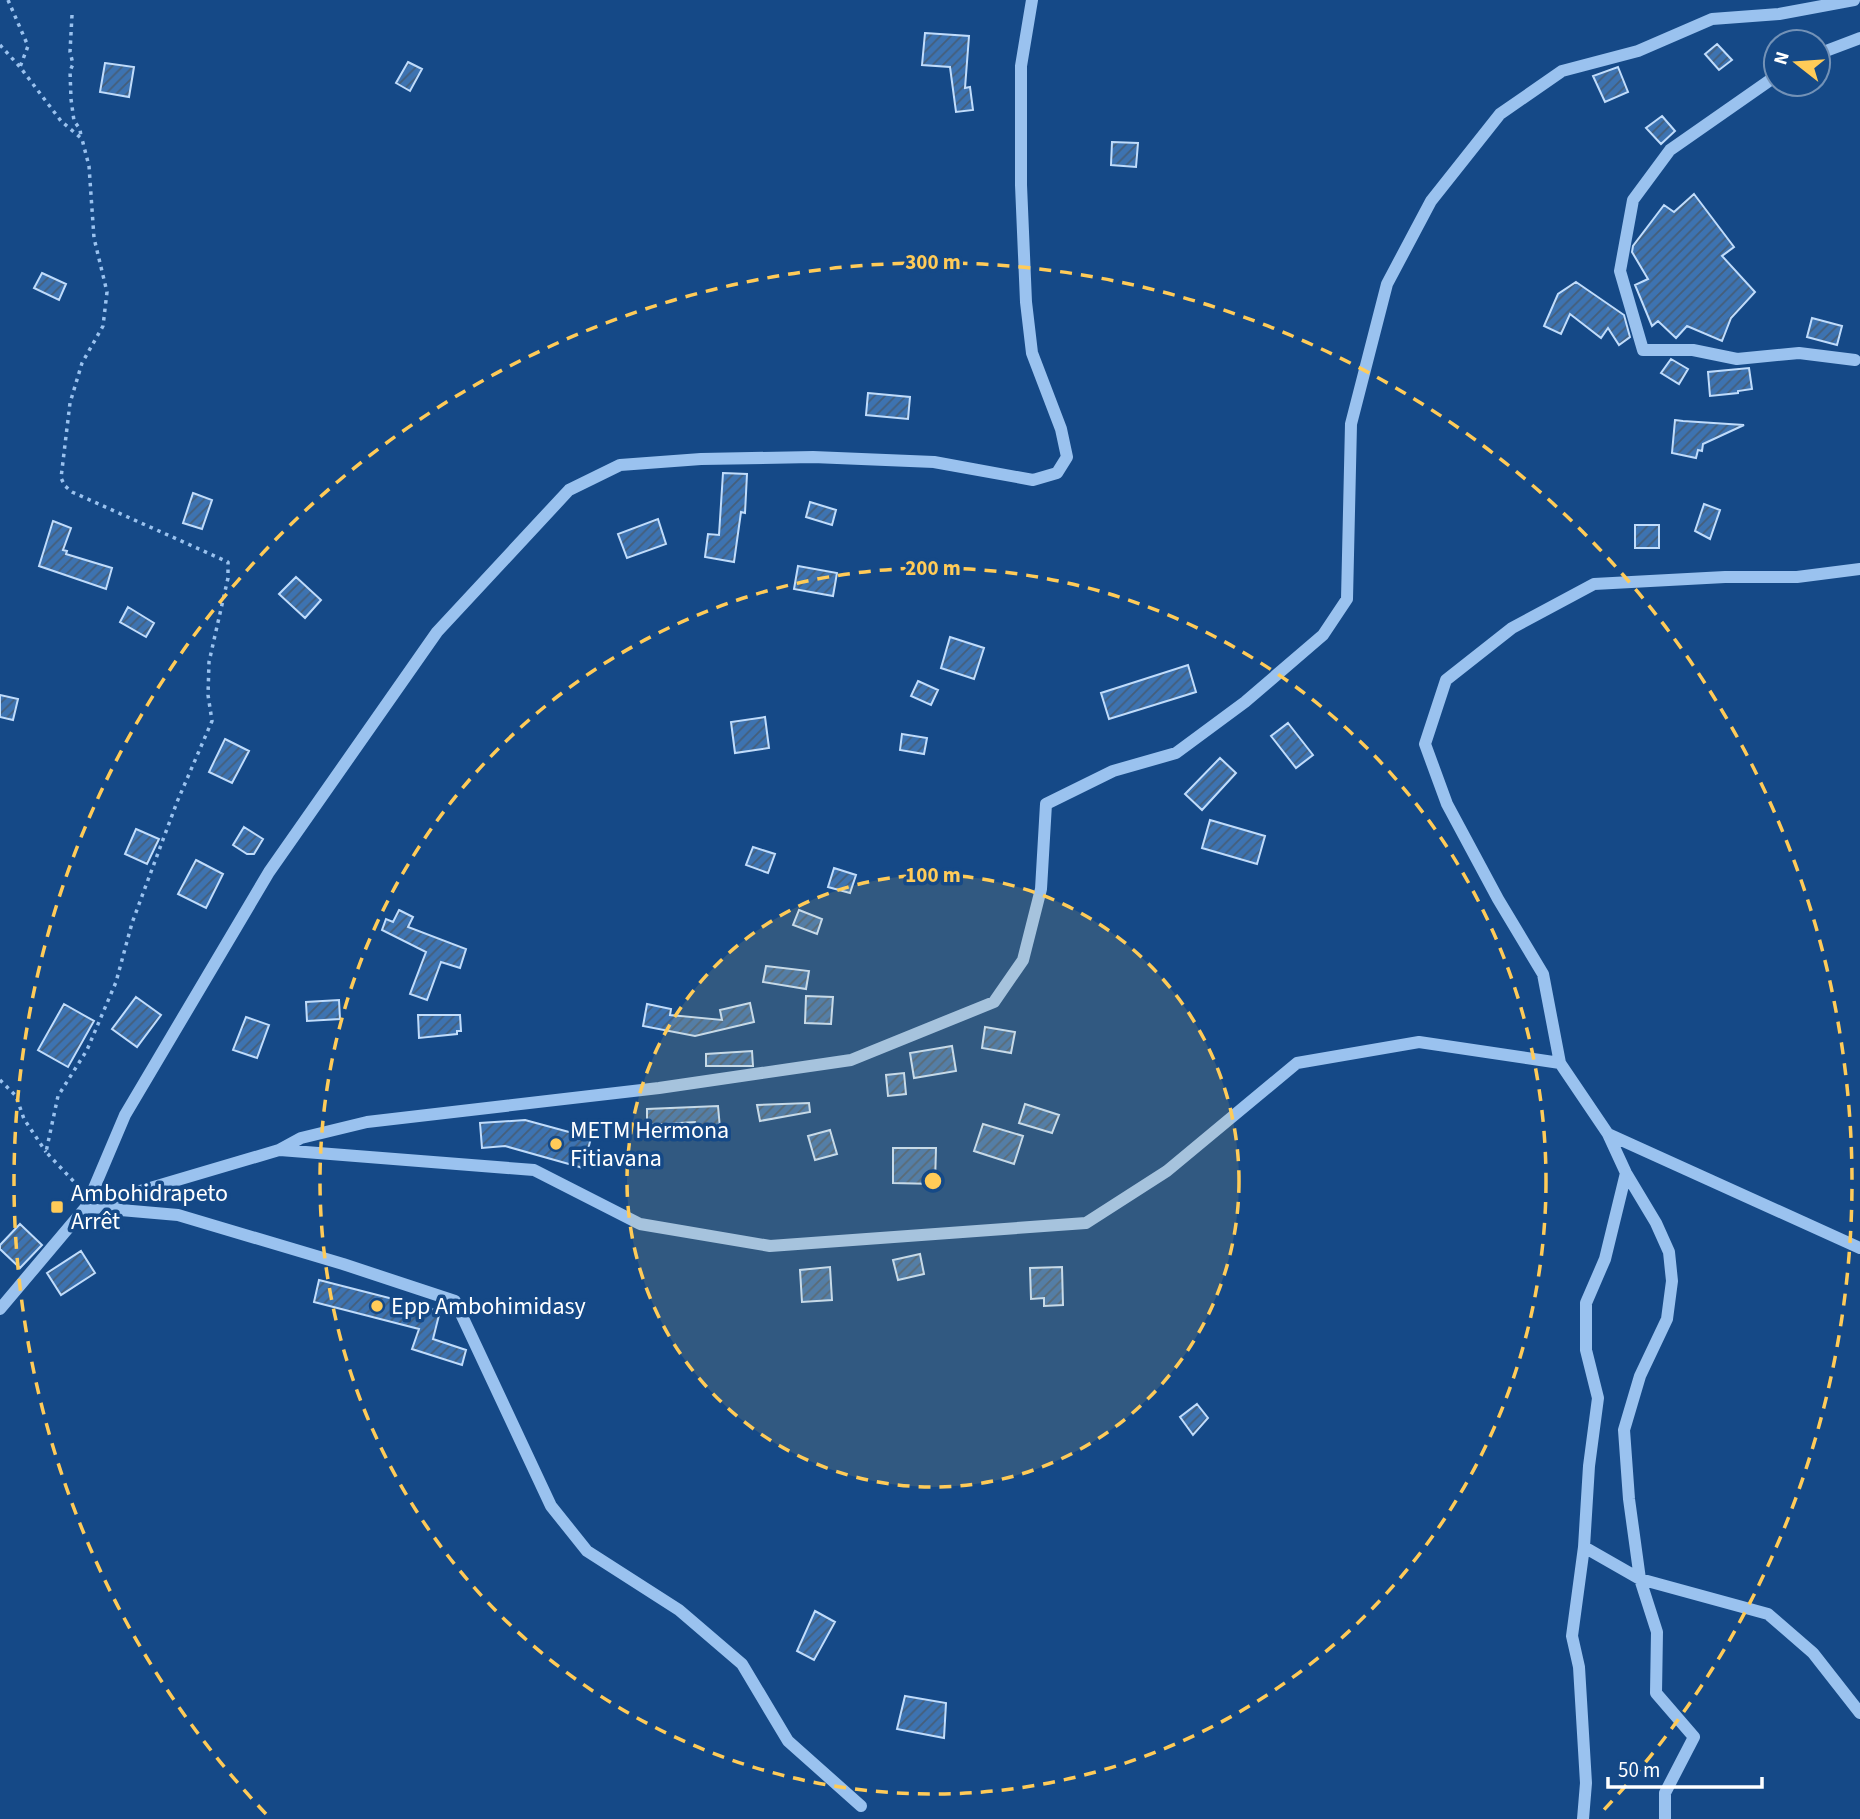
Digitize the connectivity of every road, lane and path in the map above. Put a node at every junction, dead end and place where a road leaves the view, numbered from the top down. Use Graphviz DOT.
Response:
graph roads {
  1 [pos="8,0"];
  2 [pos="1032,0"];
  3 [pos="1854,0"];
  4 [pos="72,15"];
  5 [pos="1860,38"];
  6 [pos="0,45"];
  7 [pos="1832,49"];
  8 [pos="20,66"];
  9 [pos="1762,86"];
  10 [pos="82,139"];
  11 [pos="1855,360"];
  12 [pos="1860,569"];
  13 [pos="1560,1063"];
  14 [pos="0,1080"];
  15 [pos="1608,1134"];
  16 [pos="278,1150"];
  17 [pos="46,1152"];
  18 [pos="1626,1173"];
  19 [pos="86,1207"];
  20 [pos="1860,1248"];
  21 [pos="0,1309"];
  22 [pos="1584,1547"];
  23 [pos="1640,1579"];
  24 [pos="1860,1713"];
  25 [pos="861,1806"];
  26 [pos="1583,1819"];
  27 [pos="1665,1819"];
  1 -- 8 [label="path"];
  2 -- 19 [label="street"];
  3 -- 16 [label="street"];
  4 -- 10 [label="path"];
  5 -- 7 [label="street"];
  6 -- 8 [label="path"];
  8 -- 10 [label="path"];
  9 -- 11 [label="street"];
  10 -- 17 [label="path"];
  12 -- 13 [label="street"];
  13 -- 15 [label="street"];
  13 -- 16 [label="street"];
  14 -- 17 [label="path"];
  15 -- 18 [label="street"];
  15 -- 20 [label="street"];
  16 -- 19 [label="street"];
  17 -- 19 [label="path"];
  18 -- 22 [label="street"];
  18 -- 23 [label="street"];
  19 -- 21 [label="street"];
  19 -- 25 [label="street"];
  22 -- 23 [label="street"];
  22 -- 26 [label="street"];
  23 -- 24 [label="street"];
  23 -- 27 [label="street"];
}
